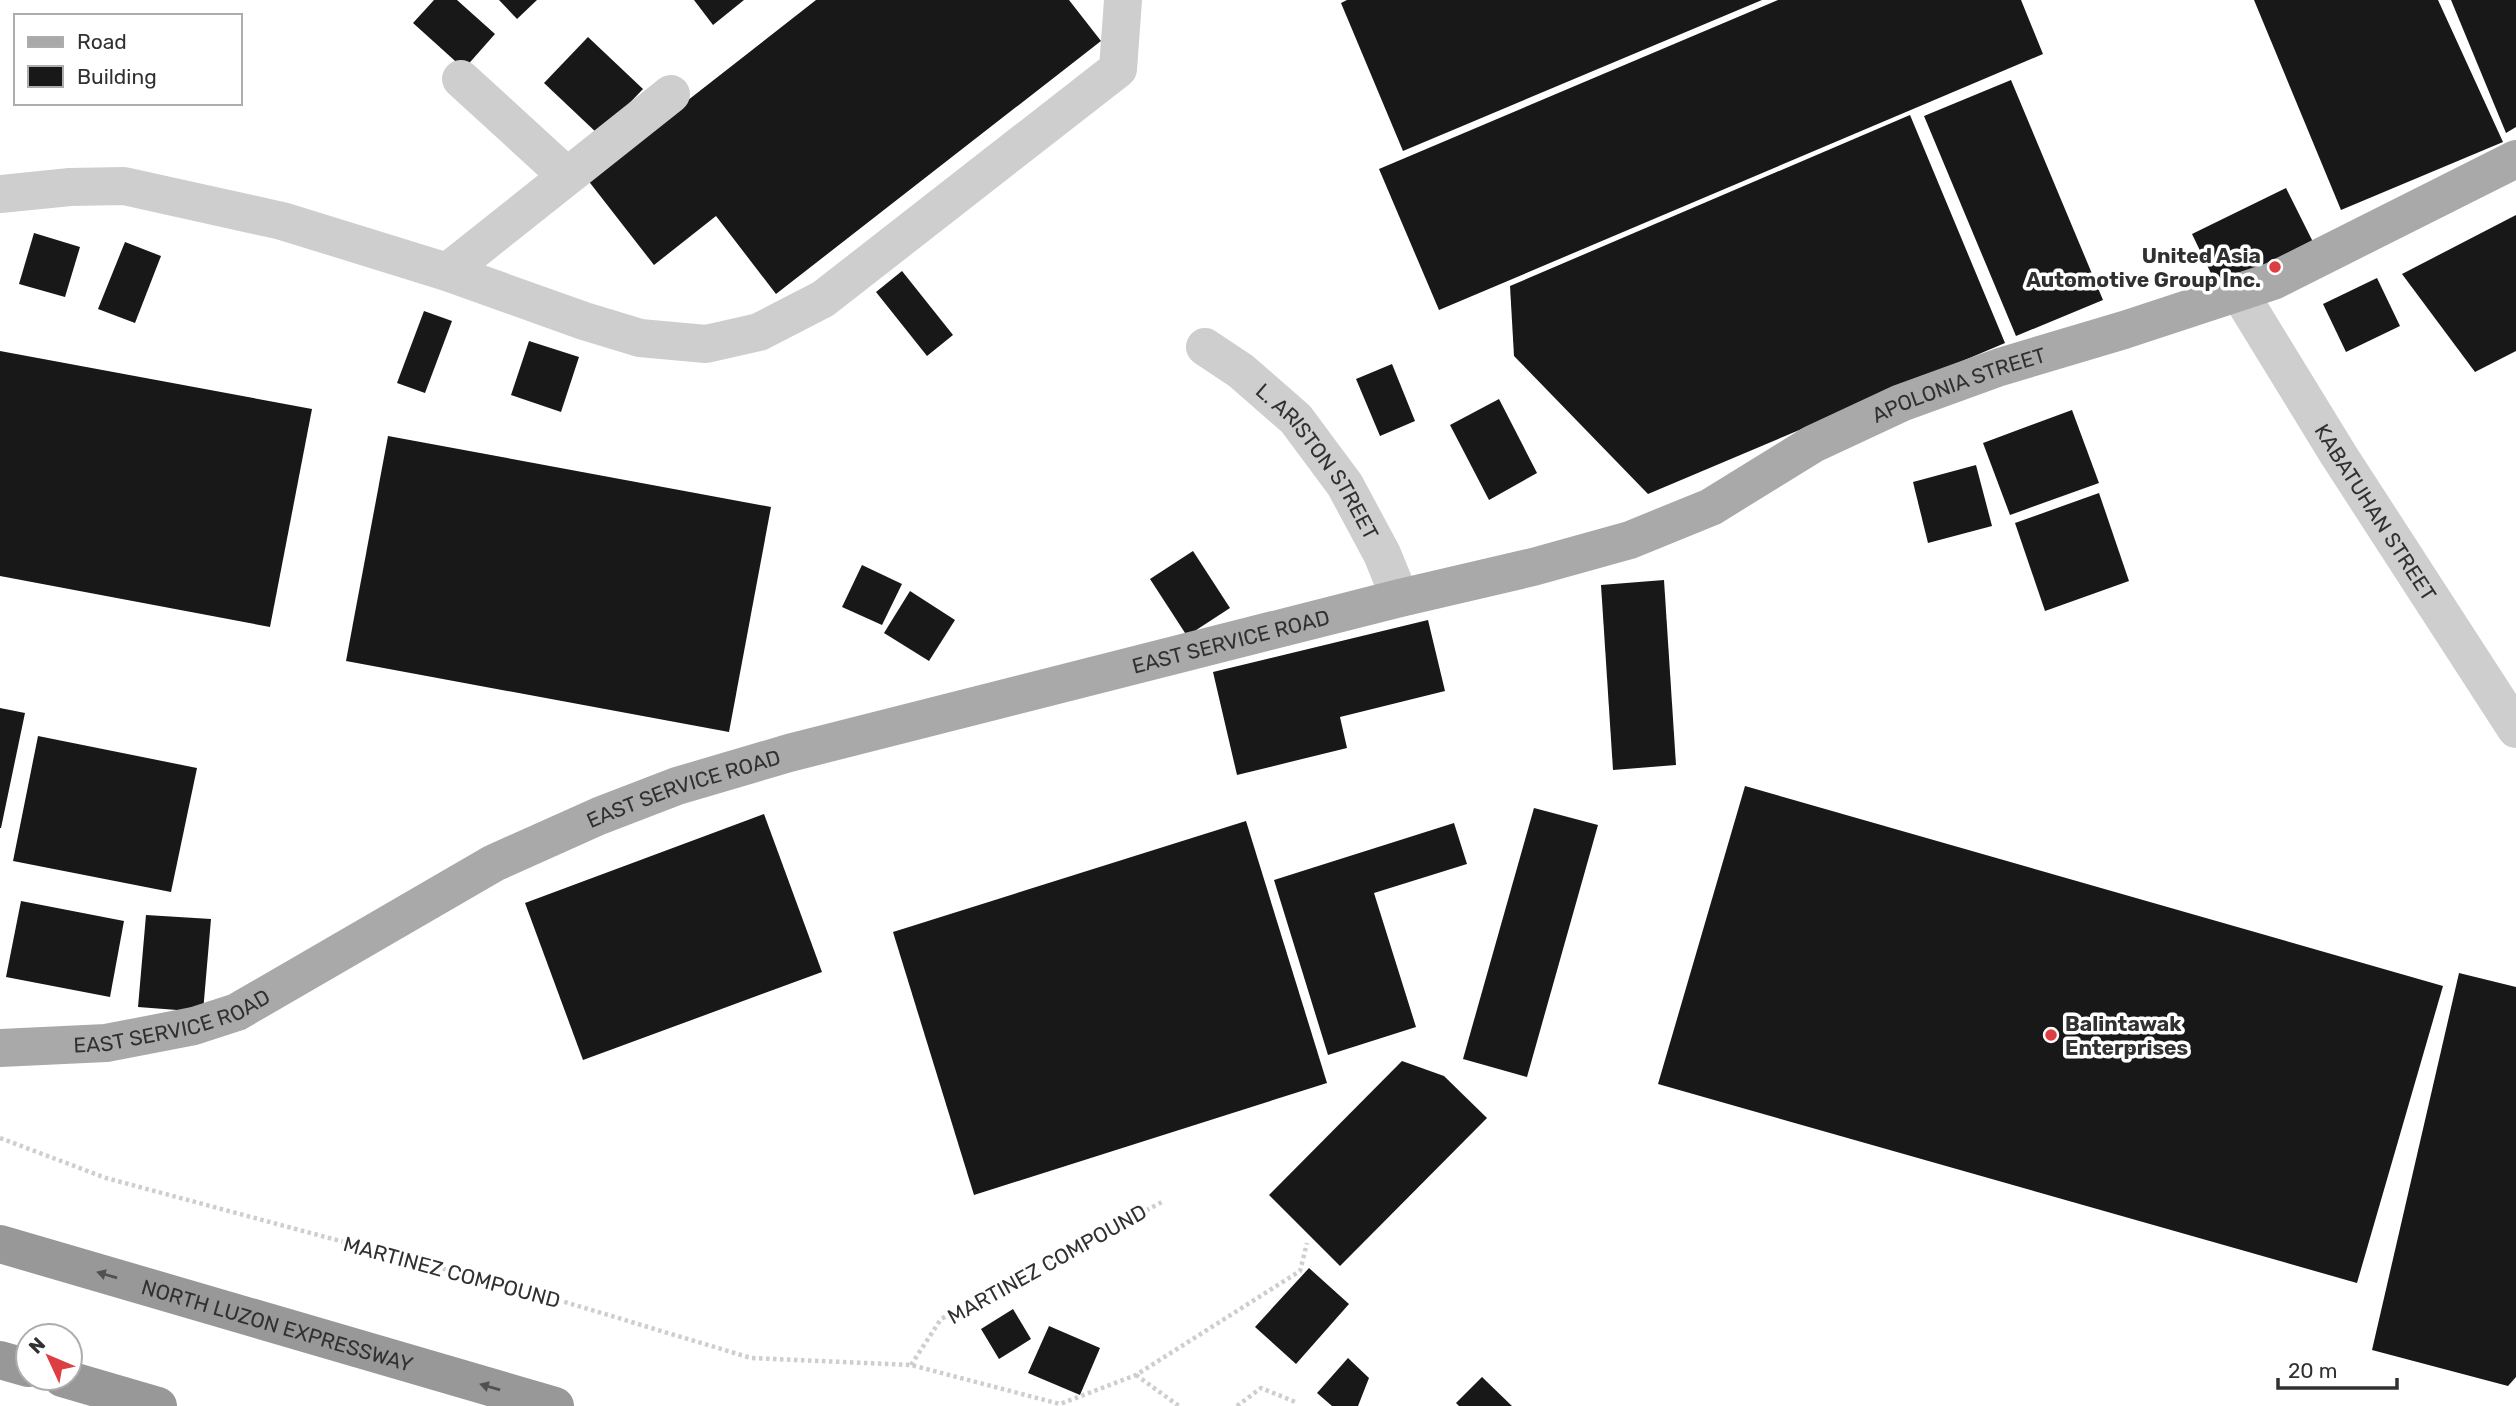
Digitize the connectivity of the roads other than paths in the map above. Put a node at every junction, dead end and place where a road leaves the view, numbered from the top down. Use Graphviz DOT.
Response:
graph roads {
  1 [pos="1123,0"];
  2 [pos="461,79"];
  3 [pos="671,94"];
  4 [pos="2516,159"];
  5 [pos="567,176"];
  6 [pos="0,194"];
  7 [pos="447,272"];
  8 [pos="2240,293"];
  9 [pos="1205,347"];
  10 [pos="1400,598"];
  11 [pos="2516,729"];
  12 [pos="0,1048"];
  13 [pos="0,1244"];
  14 [pos="84,1384"];
  15 [pos="158,1406"];
  16 [pos="555,1406"];
  1 -- 7 [label="street"];
  2 -- 5 [label="street"];
  3 -- 5 [label="street"];
  4 -- 8 [label="main road, APOLONIA STREET"];
  5 -- 7 [label="street"];
  6 -- 7 [label="street"];
  8 -- 10 [label="main road, APOLONIA STREET"];
  8 -- 11 [label="street, KABATUHAN STREET"];
  9 -- 10 [label="street, L. ARISTON STREET"];
  10 -- 12 [label="main road, EAST SERVICE ROAD"];
  16 -- 13 [label="highway, NORTH LUZON EXPRESSWAY, one-way"];
  14 -- 15 [label="highway"];
}
